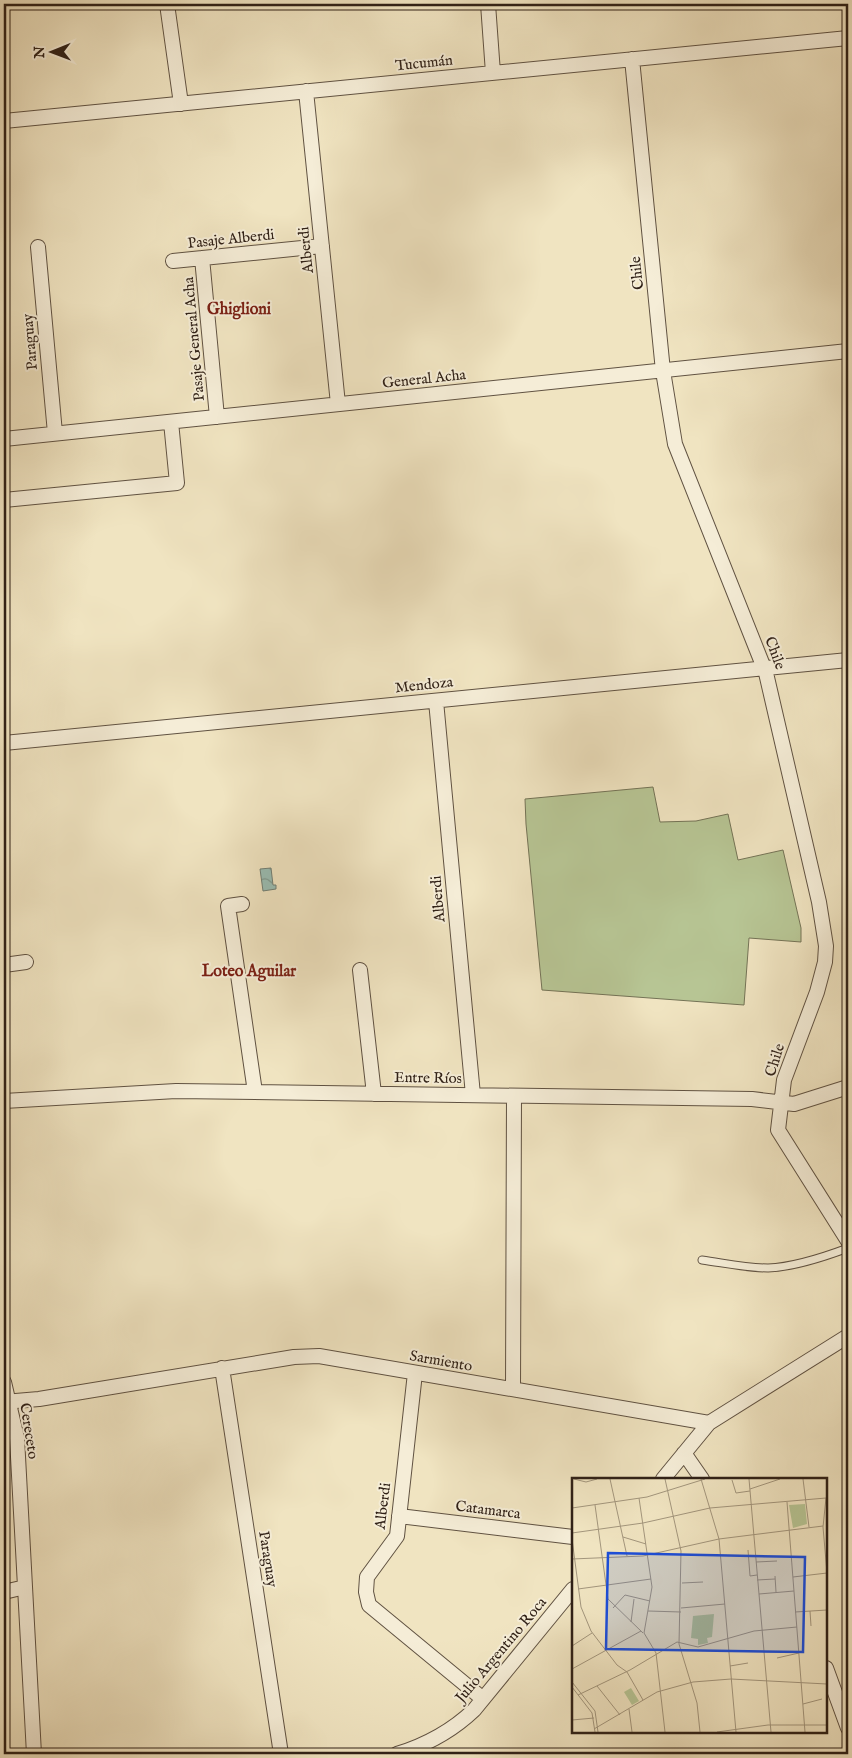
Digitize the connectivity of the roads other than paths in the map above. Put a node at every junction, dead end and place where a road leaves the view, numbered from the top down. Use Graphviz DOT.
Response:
graph roads {
  1 [pos="167,4"];
  2 [pos="488,4"];
  3 [pos="848,38"];
  4 [pos="632,59"];
  5 [pos="493,73"];
  6 [pos="306,92"];
  7 [pos="181,104"];
  8 [pos="4,121"];
  9 [pos="322,246"];
  10 [pos="38,247"];
  11 [pos="202,258"];
  12 [pos="173,261"];
  13 [pos="848,351"];
  14 [pos="663,371"];
  15 [pos="338,404"];
  16 [pos="217,417"];
  17 [pos="171,422"];
  18 [pos="55,433"];
  19 [pos="4,438"];
  20 [pos="4,500"];
  21 [pos="848,660"];
  22 [pos="764,668"];
  23 [pos="436,700"];
  24 [pos="4,743"];
  25 [pos="242,904"];
  26 [pos="26,962"];
  27 [pos="4,965"];
  28 [pos="360,970"];
  29 [pos="848,1087"];
  30 [pos="255,1092"];
  31 [pos="374,1094"];
  32 [pos="472,1095"];
  33 [pos="514,1096"];
  34 [pos="4,1101"];
  35 [pos="781,1103"];
  36 [pos="848,1241"];
  37 [pos="848,1248"];
  38 [pos="702,1260"];
  39 [pos="848,1336"];
  40 [pos="222,1368"];
  41 [pos="415,1373"];
  42 [pos="4,1382"];
  43 [pos="513,1389"];
  44 [pos="6,1401"];
  45 [pos="709,1423"];
  46 [pos="684,1453"];
  47 [pos="664,1478"];
  48 [pos="701,1478"];
  49 [pos="399,1516"];
  50 [pos="572,1537"];
  51 [pos="25,1587"];
  52 [pos="572,1590"];
  53 [pos="4,1592"];
  54 [pos="827,1671"];
  55 [pos="483,1700"];
  56 [pos="848,1728"];
  57 [pos="34,1754"];
  58 [pos="281,1754"];
  59 [pos="397,1754"];
  1 -- 7 [label="street"];
  2 -- 5 [label="street"];
  3 -- 4 [label="street, Tucumán"];
  4 -- 5 [label="street, Tucumán"];
  4 -- 14 [label="street, Chile"];
  5 -- 6 [label="street, Tucumán"];
  6 -- 7 [label="street, Tucumán"];
  6 -- 9 [label="street, Alberdi"];
  7 -- 8 [label="street, Tucumán"];
  9 -- 11 [label="street, Pasaje Alberdi"];
  9 -- 15 [label="street, Alberdi"];
  10 -- 18 [label="street, Paraguay"];
  11 -- 12 [label="street, Pasaje Alberdi"];
  11 -- 16 [label="street, Pasaje General Acha"];
  13 -- 14 [label="street, General Acha"];
  14 -- 15 [label="street, General Acha"];
  14 -- 22 [label="street, Chile"];
  15 -- 16 [label="street, General Acha"];
  16 -- 17 [label="street, General Acha"];
  17 -- 18 [label="street, General Acha"];
  17 -- 20 [label="street"];
  18 -- 19 [label="street, General Acha"];
  21 -- 22 [label="street, Mendoza"];
  22 -- 23 [label="street, Mendoza"];
  22 -- 35 [label="street, Chile"];
  23 -- 24 [label="street, Mendoza"];
  23 -- 32 [label="street, Alberdi"];
  25 -- 30 [label="street"];
  26 -- 27 [label="street"];
  28 -- 31 [label="street"];
  29 -- 35 [label="street, Entre Ríos"];
  30 -- 31 [label="street, Entre Ríos"];
  30 -- 34 [label="street, Entre Ríos"];
  31 -- 32 [label="street, Entre Ríos"];
  32 -- 33 [label="street, Entre Ríos"];
  33 -- 35 [label="street, Entre Ríos"];
  33 -- 43 [label="street"];
  35 -- 36 [label="street, Chile"];
  37 -- 38 [label="lane"];
  39 -- 45 [label="street"];
  40 -- 41 [label="street, Sarmiento"];
  40 -- 44 [label="street, Sarmiento"];
  40 -- 58 [label="street, Paraguay"];
  41 -- 43 [label="street, Sarmiento"];
  41 -- 49 [label="street, Alberdi"];
  42 -- 44 [label="street, Cereceto"];
  43 -- 45 [label="street, Sarmiento"];
  44 -- 51 [label="street, Cereceto"];
  45 -- 46 [label="street"];
  46 -- 47 [label="street"];
  46 -- 48 [label="street"];
  49 -- 50 [label="street, Catamarca"];
  49 -- 55 [label="street, Alberdi"];
  51 -- 53 [label="street"];
  51 -- 57 [label="street, Cereceto"];
  52 -- 55 [label="street, Julio Argentino Roca"];
  54 -- 56 [label="street"];
  55 -- 59 [label="street, Julio Argentino Roca"];
}
